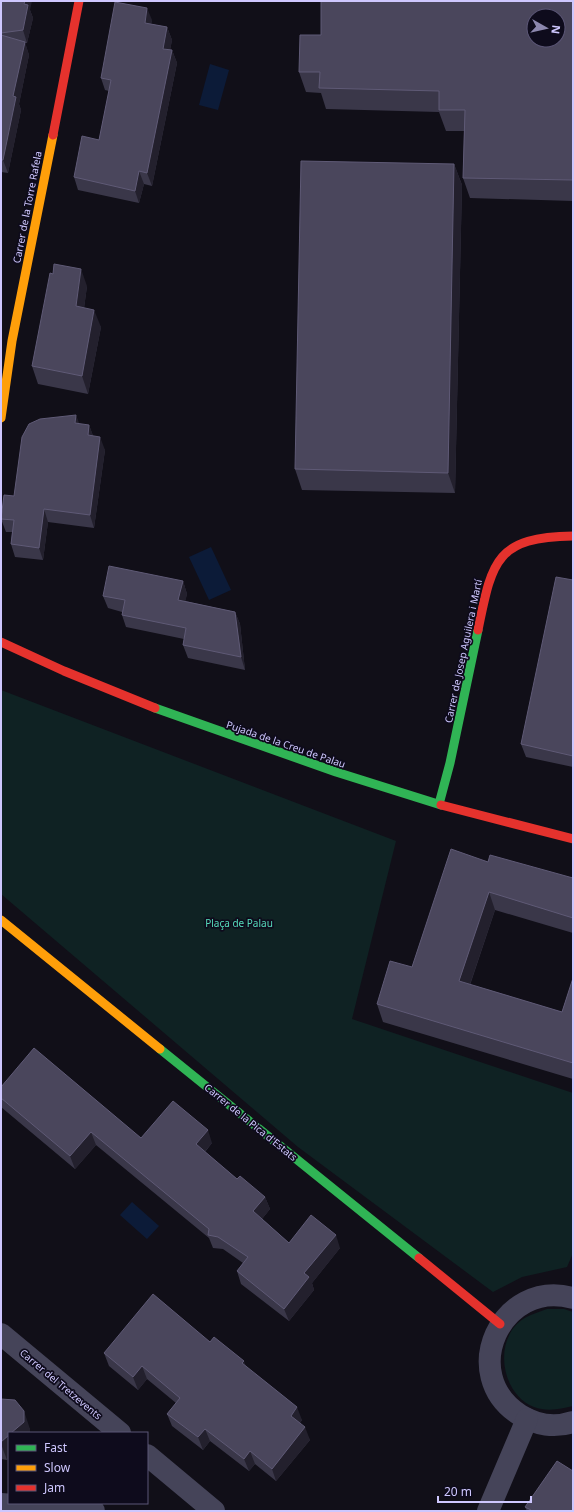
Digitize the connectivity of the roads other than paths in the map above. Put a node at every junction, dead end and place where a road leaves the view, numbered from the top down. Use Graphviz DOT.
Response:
graph roads {
  1 [pos="79,1"];
  2 [pos="6,338"];
  3 [pos="1,418"];
  4 [pos="573,536"];
  5 [pos="1,642"];
  6 [pos="439,804"];
  7 [pos="573,839"];
  8 [pos="1,920"];
  9 [pos="573,1298"];
  10 [pos="500,1324"];
  11 [pos="1,1334"];
  12 [pos="527,1419"];
  13 [pos="573,1422"];
  14 [pos="119,1432"];
  15 [pos="148,1456"];
  16 [pos="1,1504"];
  17 [pos="94,1511"];
  18 [pos="214,1511"];
  19 [pos="488,1511"];
  1 -- 2 [label="street, Carrer de la Torre Rafela"];
  2 -- 3 [label="street, Carrer de la Torre Rafela"];
  4 -- 6 [label="street, Carrer de Josep Aguilera i Martí"];
  5 -- 6 [label="street, Pujada de la Creu de Palau"];
  6 -- 7 [label="street, Pujada de la Creu de Palau"];
  8 -- 10 [label="street, Carrer de la Pica d'Estats"];
  9 -- 10 [label="street"];
  10 -- 12 [label="street"];
  11 -- 14 [label="street, Carrer del Tretzevents"];
  12 -- 13 [label="street"];
  12 -- 19 [label="street"];
  15 -- 18 [label="street"];
  16 -- 17 [label="street"];
}
